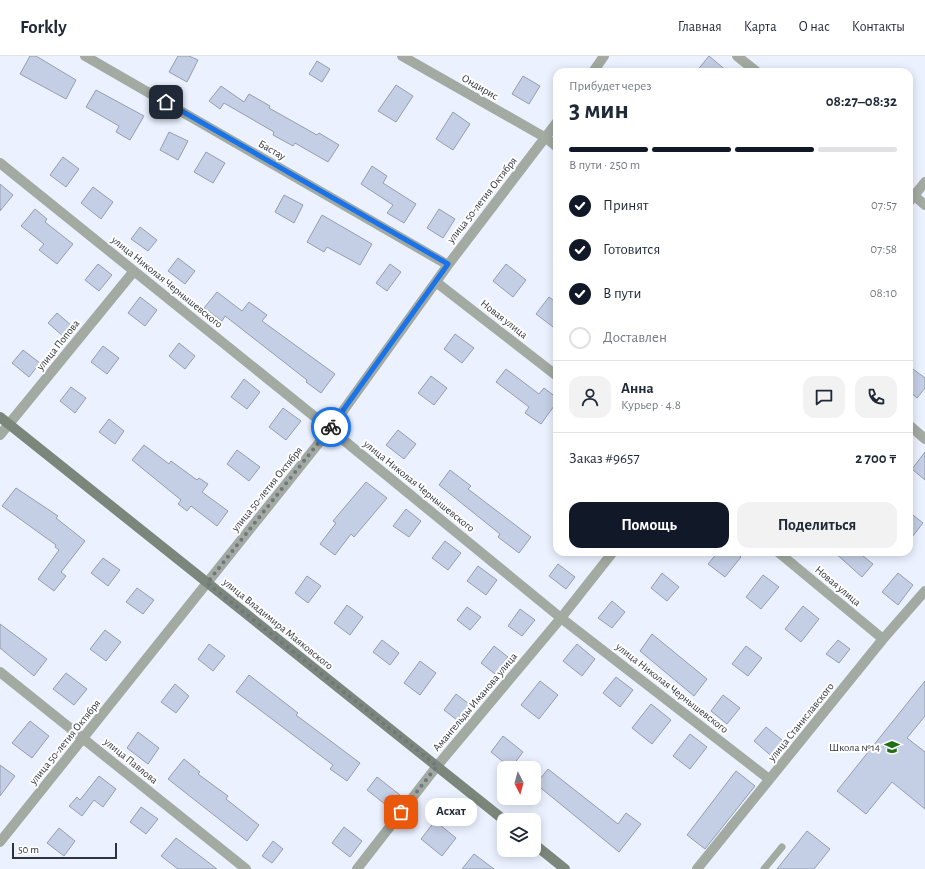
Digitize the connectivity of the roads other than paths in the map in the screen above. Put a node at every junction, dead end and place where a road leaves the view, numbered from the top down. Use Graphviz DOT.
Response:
graph roads {
  1 [pos="85,56"];
  2 [pos="402,56"];
  3 [pos="604,56"];
  4 [pos="737,56"];
  5 [pos="596,68"];
  6 [pos="752,68"];
  7 [pos="553,128"];
  8 [pos="546,138"];
  9 [pos="553,144"];
  10 [pos="0,163"];
  11 [pos="925,182"];
  12 [pos="913,194"];
  13 [pos="913,197"];
  14 [pos="925,205"];
  15 [pos="448,264"];
  16 [pos="134,271"];
  17 [pos="436,282"];
  18 [pos="553,373"];
  19 [pos="0,417"];
  20 [pos="8,424"];
  21 [pos="913,428"];
  22 [pos="330,429"];
  23 [pos="0,435"];
  24 [pos="925,438"];
  25 [pos="610,556"];
  26 [pos="783,556"];
  27 [pos="207,583"];
  28 [pos="925,591"];
  29 [pos="561,618"];
  30 [pos="883,639"];
  31 [pos="0,672"];
  32 [pos="83,738"];
  33 [pos="437,766"];
  34 [pos="770,779"];
  35 [pos="497,814"];
  36 [pos="0,842"];
  37 [pos="782,847"];
  38 [pos="541,850"];
  39 [pos="246,869"];
  40 [pos="357,869"];
  41 [pos="565,869"];
  42 [pos="696,869"];
  43 [pos="764,869"];
  1 -- 15 [label="street, Бастау"];
  2 -- 8 [label="street, Ондирис"];
  3 -- 5 [label="street"];
  4 -- 6 [label="street"];
  7 -- 8 [label="street, улица 50-летия Октября"];
  8 -- 9 [label="street, Ондирис"];
  8 -- 15 [label="street, улица 50-летия Октября"];
  10 -- 16 [label="street, улица Николая Чернышевского"];
  11 -- 12 [label="street"];
  13 -- 14 [label="street"];
  15 -- 17 [label="street, улица 50-летия Октября"];
  16 -- 20 [label="street, улица Попова"];
  16 -- 22 [label="street, улица Николая Чернышевского"];
  17 -- 18 [label="street, Новая улица"];
  17 -- 22 [label="street, улица 50-летия Октября"];
  19 -- 20 [label="street, улица Владимира Маяковского"];
  20 -- 23 [label="street, улица Попова"];
  20 -- 27 [label="street, улица Владимира Маяковского"];
  21 -- 24 [label="street"];
  22 -- 27 [label="street, улица 50-летия Октября"];
  22 -- 29 [label="street, улица Николая Чернышевского"];
  25 -- 29 [label="street, Амангельды Иманова улица"];
  26 -- 30 [label="street, Новая улица"];
  27 -- 32 [label="street, улица 50-летия Октября"];
  27 -- 33 [label="street, улица Владимира Маяковского"];
  28 -- 30 [label="street, улица Станиславского"];
  29 -- 33 [label="street, Амангельды Иманова улица"];
  29 -- 34 [label="street, улица Николая Чернышевского"];
  30 -- 34 [label="street, улица Станиславского"];
  31 -- 32 [label="street, улица Павлова"];
  32 -- 36 [label="street, улица 50-летия Октября"];
  32 -- 39 [label="street, улица Павлова"];
  33 -- 35 [label="street, улица Владимира Маяковского"];
  33 -- 40 [label="street, Амангельды Иманова улица"];
  34 -- 42 [label="street, улица Станиславского"];
  37 -- 43 [label="lane"];
  38 -- 41 [label="street"];
}
